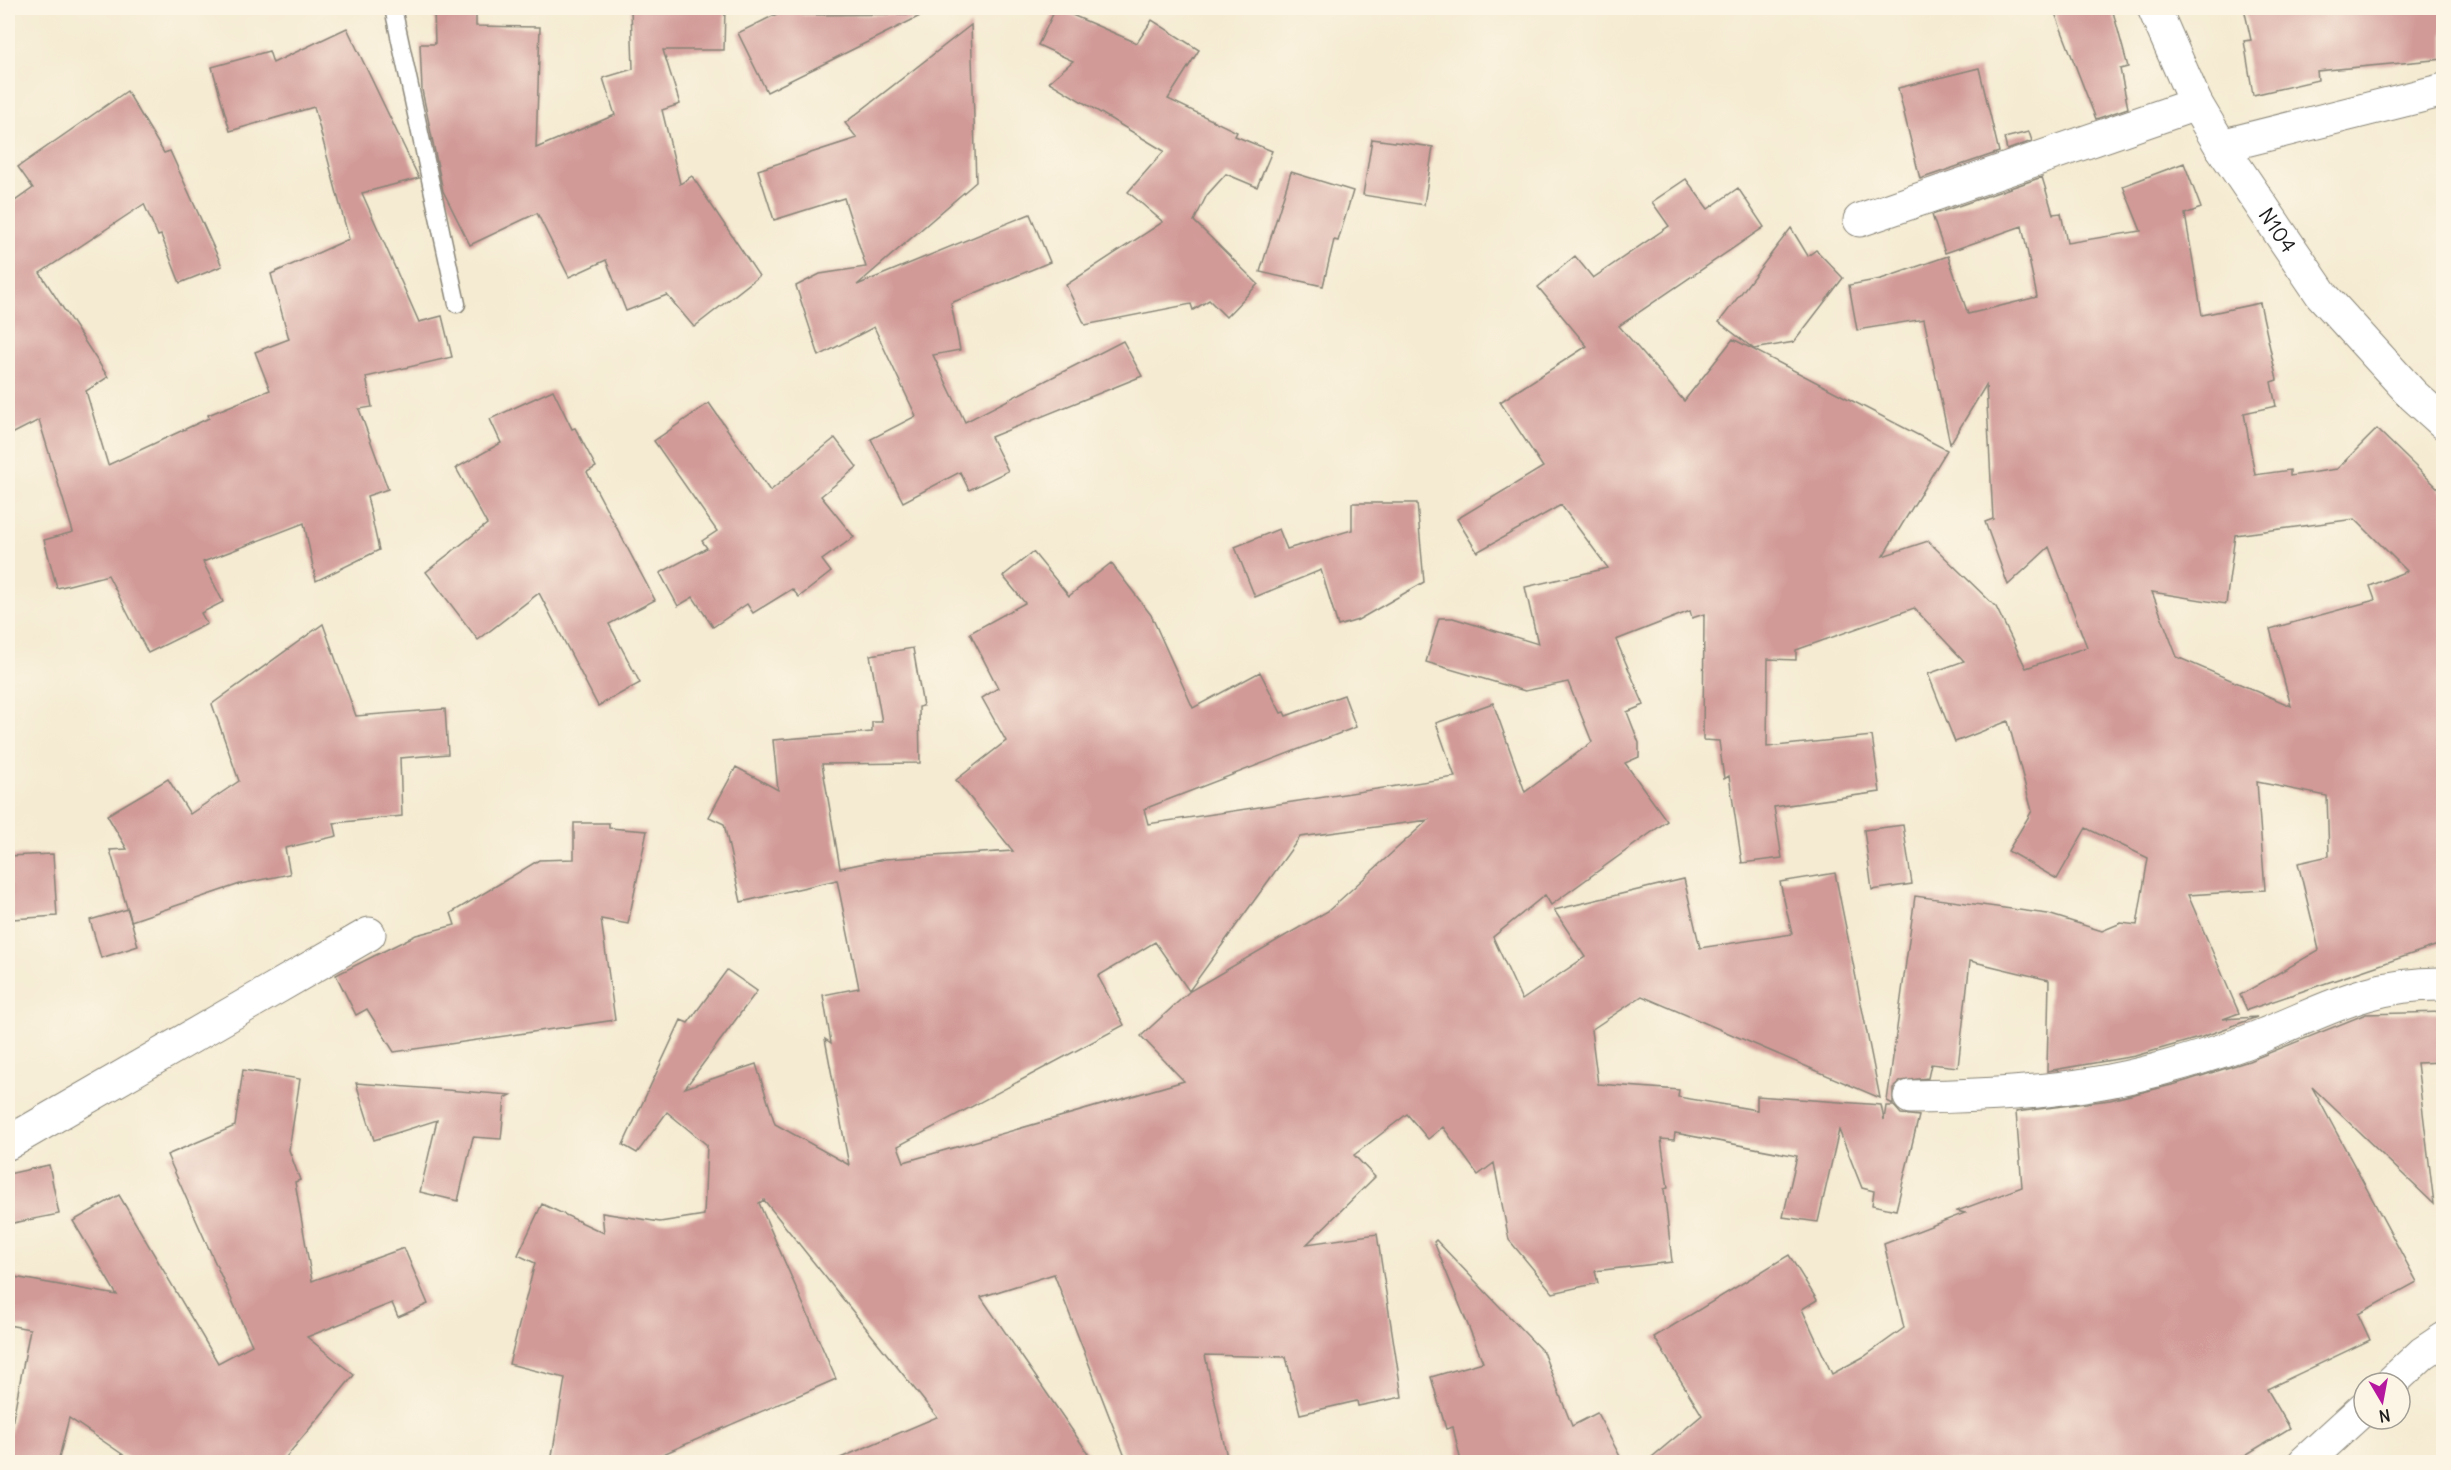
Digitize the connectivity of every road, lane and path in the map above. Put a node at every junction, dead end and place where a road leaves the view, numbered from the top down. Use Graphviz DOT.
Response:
graph roads {
  1 [pos="393,8"];
  2 [pos="2154,8"];
  3 [pos="2444,90"];
  4 [pos="2196,104"];
  5 [pos="2221,146"];
  6 [pos="1860,220"];
  7 [pos="457,304"];
  8 [pos="2444,423"];
  9 [pos="369,934"];
  10 [pos="2444,984"];
  11 [pos="1910,1097"];
  12 [pos="8,1143"];
  13 [pos="2444,1339"];
  14 [pos="2404,1371"];
  15 [pos="2352,1419"];
  16 [pos="2305,1462"];
  1 -- 7 [label="lane"];
  2 -- 4 [label="street, N104 / N104"];
  3 -- 5 [label="street"];
  4 -- 5 [label="street, N104 / N104"];
  4 -- 6 [label="street"];
  5 -- 8 [label="street, N104 / N104"];
  9 -- 12 [label="street"];
  10 -- 11 [label="street"];
  13 -- 14 [label="street"];
  15 -- 16 [label="street"];
}
